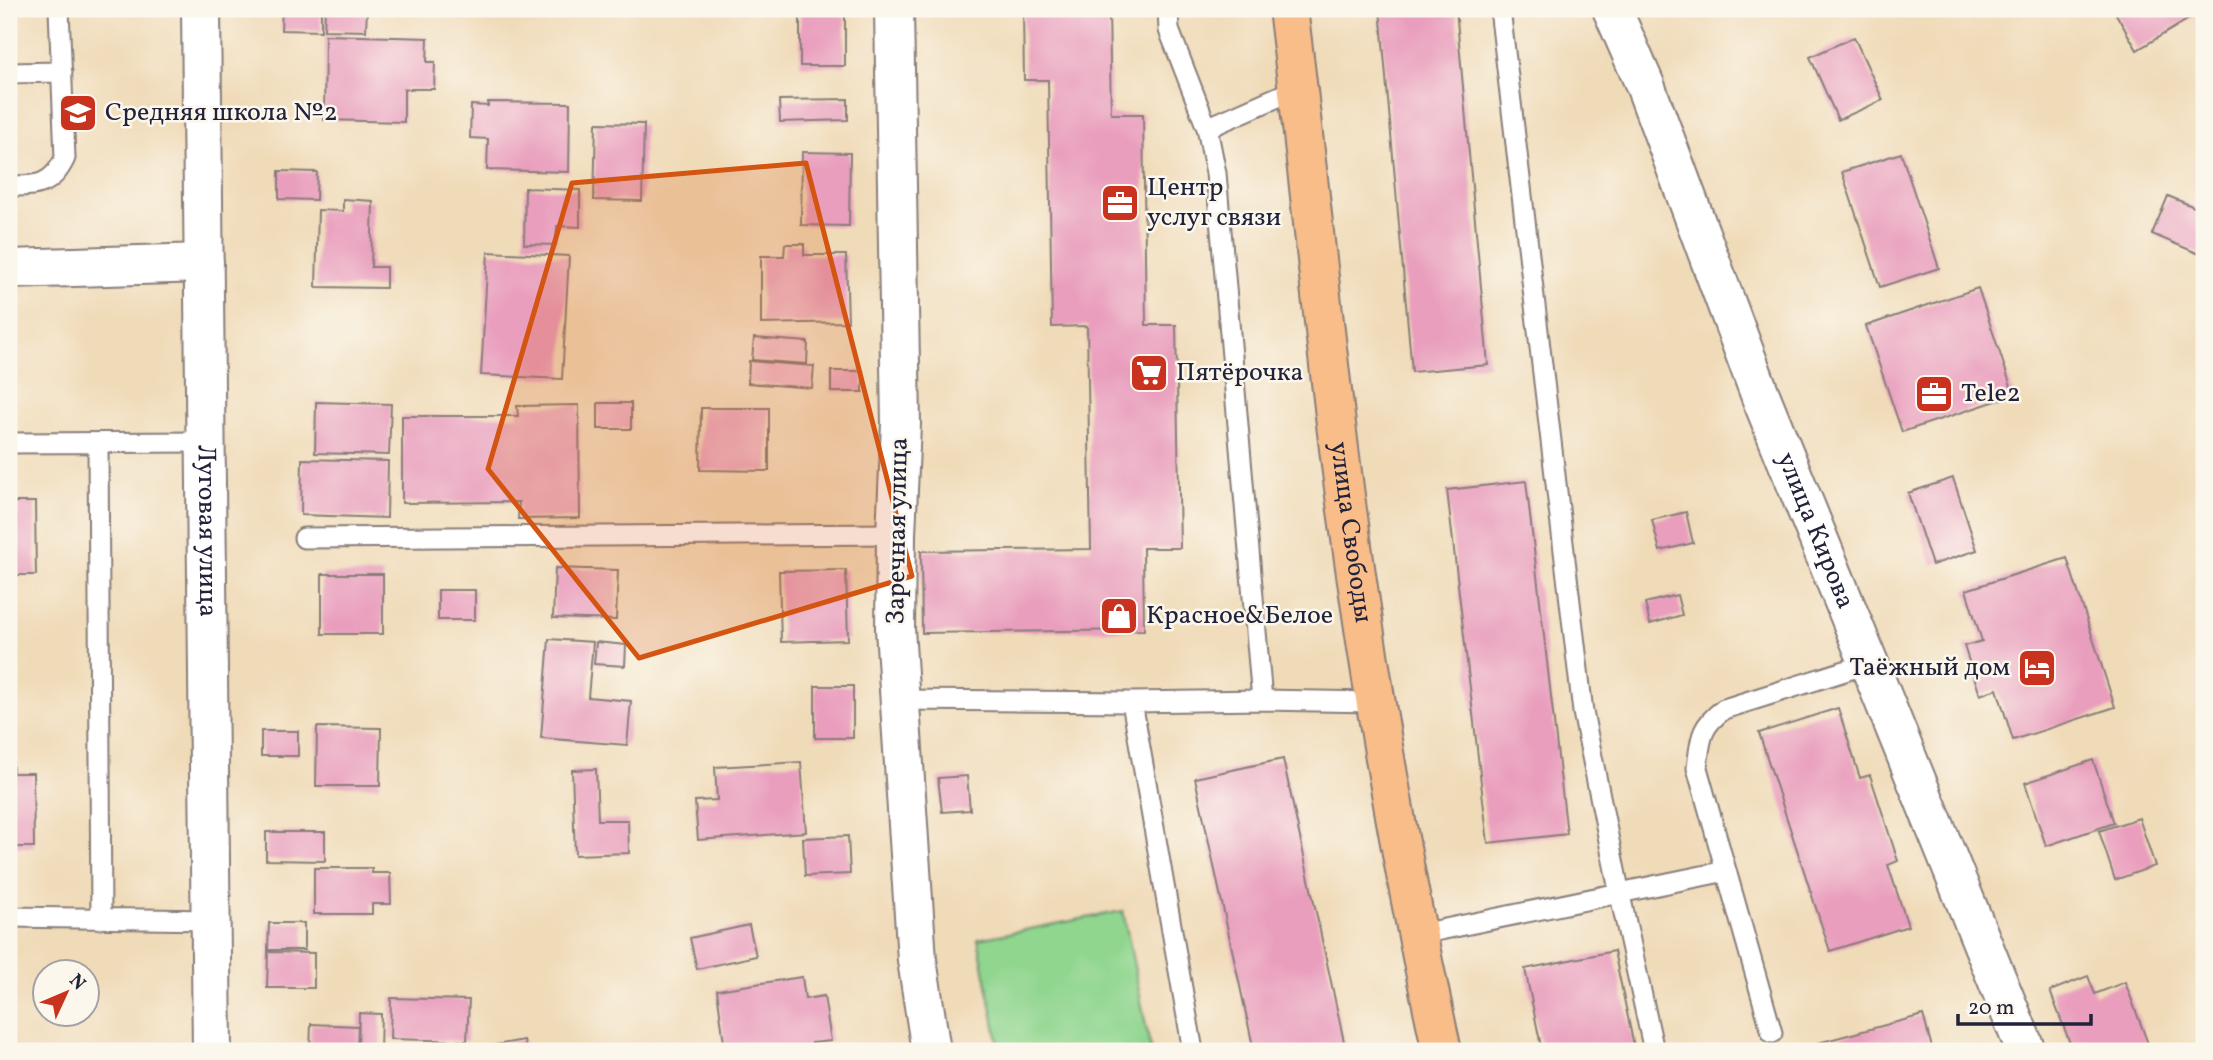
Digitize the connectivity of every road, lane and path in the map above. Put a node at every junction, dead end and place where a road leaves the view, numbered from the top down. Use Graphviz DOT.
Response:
graph roads {
  1 [pos="59,9"];
  2 [pos="201,9"];
  3 [pos="894,9"];
  4 [pos="1168,9"];
  5 [pos="1288,9"];
  6 [pos="1500,9"];
  7 [pos="1612,9"];
  8 [pos="62,72"];
  9 [pos="9,73"];
  10 [pos="1298,88"];
  11 [pos="1207,128"];
  12 [pos="9,186"];
  13 [pos="204,263"];
  14 [pos="9,269"];
  15 [pos="206,442"];
  16 [pos="9,443"];
  17 [pos="98,443"];
  18 [pos="896,534"];
  19 [pos="304,538"];
  20 [pos="1870,663"];
  21 [pos="900,700"];
  22 [pos="1262,700"];
  23 [pos="1132,702"];
  24 [pos="1374,702"];
  25 [pos="1726,872"];
  26 [pos="1619,895"];
  27 [pos="9,917"];
  28 [pos="101,919"];
  29 [pos="211,920"];
  30 [pos="1416,935"];
  31 [pos="1772,1033"];
  32 [pos="212,1051"];
  33 [pos="931,1051"];
  34 [pos="1193,1051"];
  35 [pos="1442,1051"];
  36 [pos="1654,1051"];
  37 [pos="2026,1051"];
  1 -- 8 [label="lane"];
  2 -- 13 [label="street, Луговая улица"];
  3 -- 18 [label="street, Заречная улица"];
  4 -- 11 [label="lane"];
  5 -- 10 [label="main road, улица Свободы"];
  6 -- 26 [label="lane"];
  7 -- 20 [label="street, улица Кирова"];
  8 -- 9 [label="lane"];
  8 -- 12 [label="lane"];
  10 -- 11 [label="lane"];
  10 -- 24 [label="main road, улица Свободы"];
  11 -- 22 [label="lane"];
  13 -- 14 [label="street"];
  13 -- 15 [label="street, Луговая улица"];
  15 -- 17 [label="lane"];
  15 -- 29 [label="street, Луговая улица"];
  16 -- 17 [label="lane"];
  17 -- 28 [label="lane"];
  18 -- 19 [label="lane"];
  18 -- 21 [label="street, Заречная улица"];
  20 -- 25 [label="lane"];
  20 -- 37 [label="street, улица Кирова"];
  21 -- 23 [label="lane"];
  21 -- 33 [label="street, Заречная улица"];
  22 -- 23 [label="lane"];
  22 -- 24 [label="lane"];
  23 -- 34 [label="lane"];
  24 -- 30 [label="main road, улица Свободы"];
  25 -- 26 [label="lane"];
  25 -- 31 [label="lane"];
  26 -- 30 [label="lane"];
  26 -- 36 [label="lane"];
  27 -- 28 [label="lane"];
  28 -- 29 [label="lane"];
  29 -- 32 [label="street, Луговая улица"];
  30 -- 35 [label="main road, улица Свободы"];
}
